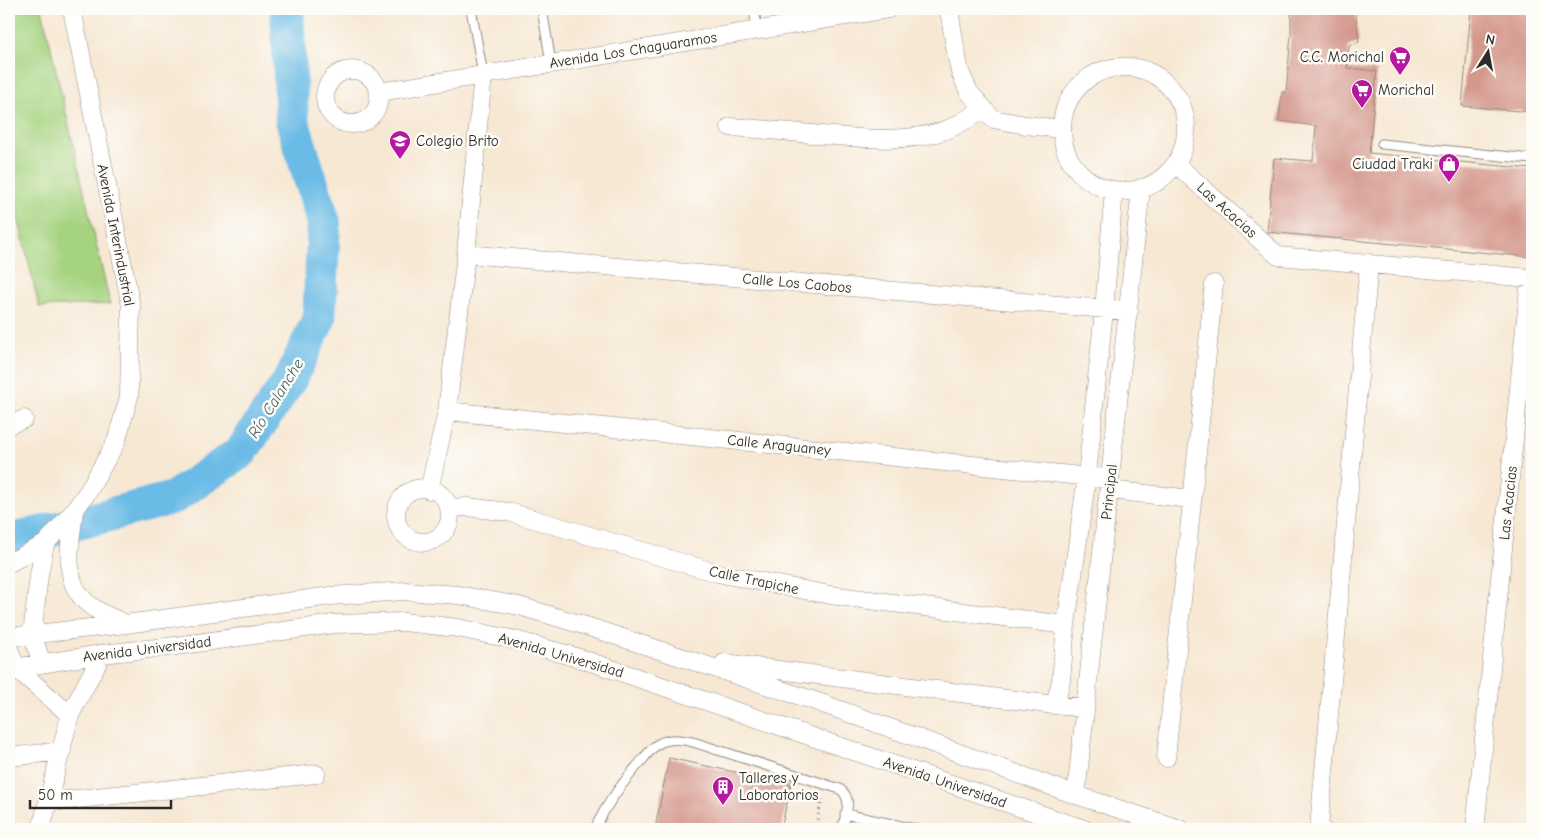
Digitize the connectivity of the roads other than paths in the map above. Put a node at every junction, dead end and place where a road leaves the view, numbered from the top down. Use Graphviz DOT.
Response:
graph roads {
  1 [pos="72,9"];
  2 [pos="471,9"];
  3 [pos="542,9"];
  4 [pos="754,9"];
  5 [pos="888,9"];
  6 [pos="950,9"];
  7 [pos="757,30"];
  8 [pos="551,63"];
  9 [pos="483,74"];
  10 [pos="379,92"];
  11 [pos="983,108"];
  12 [pos="730,127"];
  13 [pos="1062,129"];
  14 [pos="1382,144"];
  15 [pos="1532,159"];
  16 [pos="1176,164"];
  17 [pos="1141,188"];
  18 [pos="1114,190"];
  19 [pos="466,254"];
  20 [pos="1369,262"];
  21 [pos="1214,284"];
  22 [pos="1104,310"];
  23 [pos="1129,312"];
  24 [pos="448,411"];
  25 [pos="1087,476"];
  26 [pos="1110,484"];
  27 [pos="429,490"];
  28 [pos="1192,500"];
  29 [pos="449,508"];
  30 [pos="74,511"];
  31 [pos="45,544"];
  32 [pos="25,555"];
  33 [pos="9,563"];
  34 [pos="9,575"];
  35 [pos="126,624"];
  36 [pos="1066,625"];
  37 [pos="32,635"];
  38 [pos="9,637"];
  39 [pos="9,649"];
  40 [pos="102,654"];
  41 [pos="683,658"];
  42 [pos="42,664"];
  43 [pos="12,668"];
  44 [pos="1054,705"];
  45 [pos="1085,708"];
  46 [pos="70,715"];
  47 [pos="62,751"];
  48 [pos="9,757"];
  49 [pos="1166,758"];
  50 [pos="316,774"];
  51 [pos="1076,795"];
  52 [pos="49,802"];
  53 [pos="845,814"];
  54 [pos="892,827"];
  55 [pos="41,829"];
  56 [pos="595,829"];
  57 [pos="842,829"];
  58 [pos="915,829"];
  59 [pos="1084,829"];
  60 [pos="1180,829"];
  61 [pos="1322,829"];
  62 [pos="1475,829"];
  1 -- 30 [label="street, Avenida Interindustrial"];
  2 -- 9 [label="lane"];
  3 -- 8 [label="lane"];
  4 -- 7 [label="lane"];
  5 -- 7 [label="street, Avenida Los Chaguaramos"];
  6 -- 11 [label="street"];
  7 -- 8 [label="street, Avenida Los Chaguaramos"];
  8 -- 9 [label="street, Avenida Los Chaguaramos"];
  9 -- 10 [label="street, Avenida Los Chaguaramos"];
  9 -- 19 [label="street"];
  11 -- 12 [label="street"];
  11 -- 13 [label="street"];
  13 -- 16 [label="street"];
  13 -- 18 [label="street"];
  14 -- 15 [label="lane"];
  16 -- 17 [label="street"];
  16 -- 20 [label="street, Las Acacias"];
  17 -- 18 [label="street"];
  17 -- 23 [label="street, Principal"];
  18 -- 22 [label="street, Principal"];
  19 -- 22 [label="street, Calle Los Caobos"];
  19 -- 24 [label="street"];
  20 -- 61 [label="street"];
  20 -- 62 [label="street, Las Acacias"];
  21 -- 28 [label="street"];
  22 -- 23 [label="street, Calle Los Caobos"];
  22 -- 25 [label="street, Principal"];
  23 -- 26 [label="street, Principal"];
  24 -- 25 [label="street, Calle Araguaney"];
  24 -- 27 [label="street"];
  25 -- 26 [label="street, Calle Araguaney"];
  25 -- 36 [label="street, Principal"];
  26 -- 28 [label="street, Calle Araguaney"];
  26 -- 45 [label="street, Principal"];
  27 -- 29 [label="street"];
  27 -- 29 [label="street"];
  28 -- 49 [label="street"];
  29 -- 36 [label="street, Calle Trapiche"];
  30 -- 31 [label="street, Avenida Interindustrial"];
  30 -- 35 [label="street"];
  31 -- 32 [label="street, Avenida Interindustrial"];
  31 -- 37 [label="street"];
  32 -- 33 [label="street, Avenida Interindustrial"];
  32 -- 34 [label="street"];
  35 -- 37 [label="street, Avenida Universidad"];
  35 -- 41 [label="street, Avenida Universidad"];
  36 -- 44 [label="street, Principal"];
  37 -- 38 [label="street, Avenida Universidad"];
  37 -- 42 [label="street"];
  39 -- 43 [label="street"];
  40 -- 42 [label="street, Avenida Universidad"];
  40 -- 46 [label="street"];
  40 -- 59 [label="street, Avenida Universidad"];
  41 -- 44 [label="street, Avenida Universidad"];
  41 -- 51 [label="street, Avenida Universidad"];
  42 -- 43 [label="street, Avenida Universidad"];
  43 -- 46 [label="street"];
  44 -- 45 [label="street, Avenida Universidad"];
  45 -- 51 [label="street, Principal"];
  46 -- 47 [label="street"];
  47 -- 48 [label="street"];
  47 -- 52 [label="street"];
  50 -- 52 [label="street"];
  51 -- 60 [label="street, Avenida Universidad"];
  52 -- 55 [label="street"];
  53 -- 54 [label="lane"];
  53 -- 56 [label="lane"];
  53 -- 57 [label="lane"];
  54 -- 58 [label="lane"];
}
